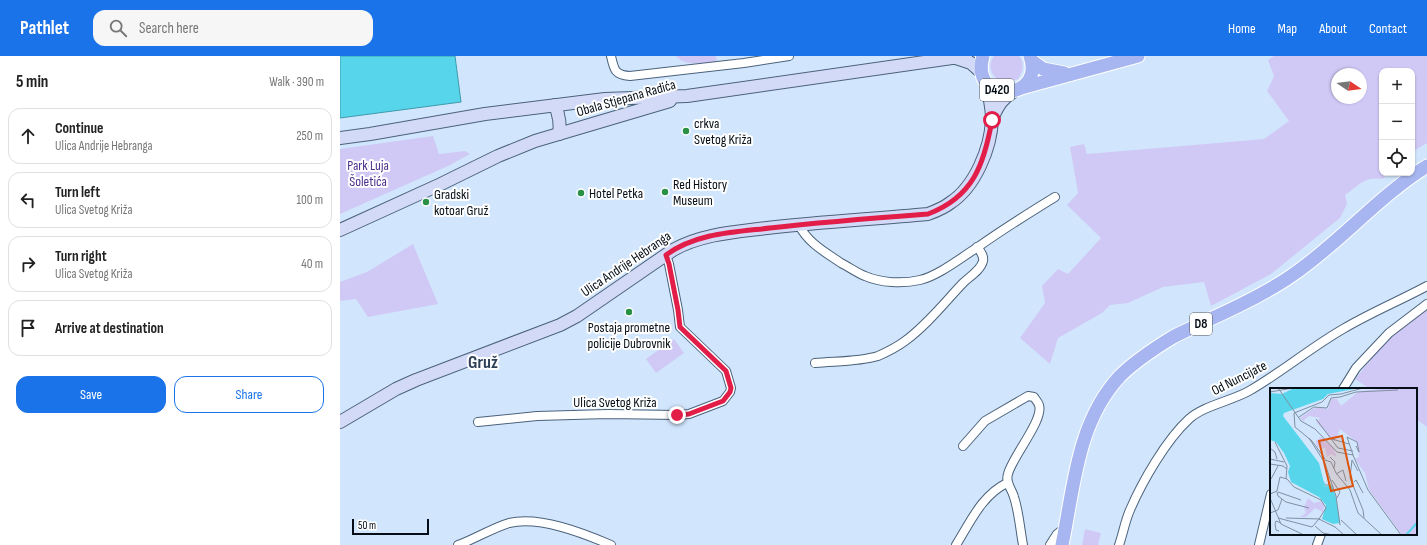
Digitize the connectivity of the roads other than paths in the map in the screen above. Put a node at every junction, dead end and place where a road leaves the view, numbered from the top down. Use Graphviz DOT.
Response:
graph roads {
  1 [pos="611,56"];
  2 [pos="789,56"];
  3 [pos="983,56"];
  4 [pos="1138,56"];
  5 [pos="961,57"];
  6 [pos="1031,59"];
  7 [pos="1074,74"];
  8 [pos="984,77"];
  9 [pos="1017,89"];
  10 [pos="687,96"];
  11 [pos="554,105"];
  12 [pos="992,120"];
  13 [pos="559,134"];
  14 [pos="340,138"];
  15 [pos="1427,166"];
  16 [pos="1055,197"];
  17 [pos="798,225"];
  18 [pos="340,230"];
  19 [pos="977,247"];
  20 [pos="666,255"];
  21 [pos="1427,286"];
  22 [pos="1427,304"];
  23 [pos="814,363"];
  24 [pos="1343,388"];
  25 [pos="340,422"];
  26 [pos="478,422"];
  27 [pos="962,446"];
  28 [pos="1007,483"];
  29 [pos="1270,498"];
  30 [pos="1066,528"];
  31 [pos="1321,535"];
  32 [pos="458,545"];
  33 [pos="611,545"];
  34 [pos="956,545"];
  35 [pos="1023,545"];
  36 [pos="1050,545"];
  37 [pos="1062,545"];
  38 [pos="1119,545"];
  39 [pos="1259,545"];
  40 [pos="1318,545"];
  1 -- 2 [label="street"];
  3 -- 8 [label="main road, D420"];
  4 -- 7 [label="main road, D420"];
  5 -- 8 [label="main road"];
  5 -- 10 [label="main road"];
  6 -- 7 [label="main road, D420"];
  6 -- 9 [label="main road, D420"];
  7 -- 9 [label="main road, D420"];
  8 -- 9 [label="main road, D420"];
  8 -- 12 [label="main road, Ulica Andrije Hebranga"];
  9 -- 12 [label="main road, Ulica Andrije Hebranga"];
  10 -- 11 [label="main road, Obala Stjepana Radića"];
  10 -- 13 [label="main road, Obala Stjepana Radića"];
  11 -- 13 [label="main road"];
  11 -- 14 [label="main road, Obala Stjepana Radića"];
  12 -- 17 [label="main road, Ulica Andrije Hebranga"];
  13 -- 18 [label="main road, Obala Stjepana Radića"];
  15 -- 30 [label="main road, D8"];
  16 -- 19 [label="street"];
  17 -- 19 [label="street"];
  17 -- 20 [label="main road, Ulica Andrije Hebranga"];
  19 -- 23 [label="street"];
  20 -- 25 [label="main road, Ulica Andrije Hebranga"];
  20 -- 26 [label="street, Ulica Svetog Križa"];
  21 -- 38 [label="street, Od Nuncijate"];
  22 -- 24 [label="street"];
  27 -- 28 [label="street"];
  28 -- 34 [label="street"];
  28 -- 35 [label="street"];
  29 -- 39 [label="street"];
  30 -- 36 [label="street"];
  30 -- 37 [label="main road, D8"];
  31 -- 40 [label="street"];
  32 -- 33 [label="street"];
}
